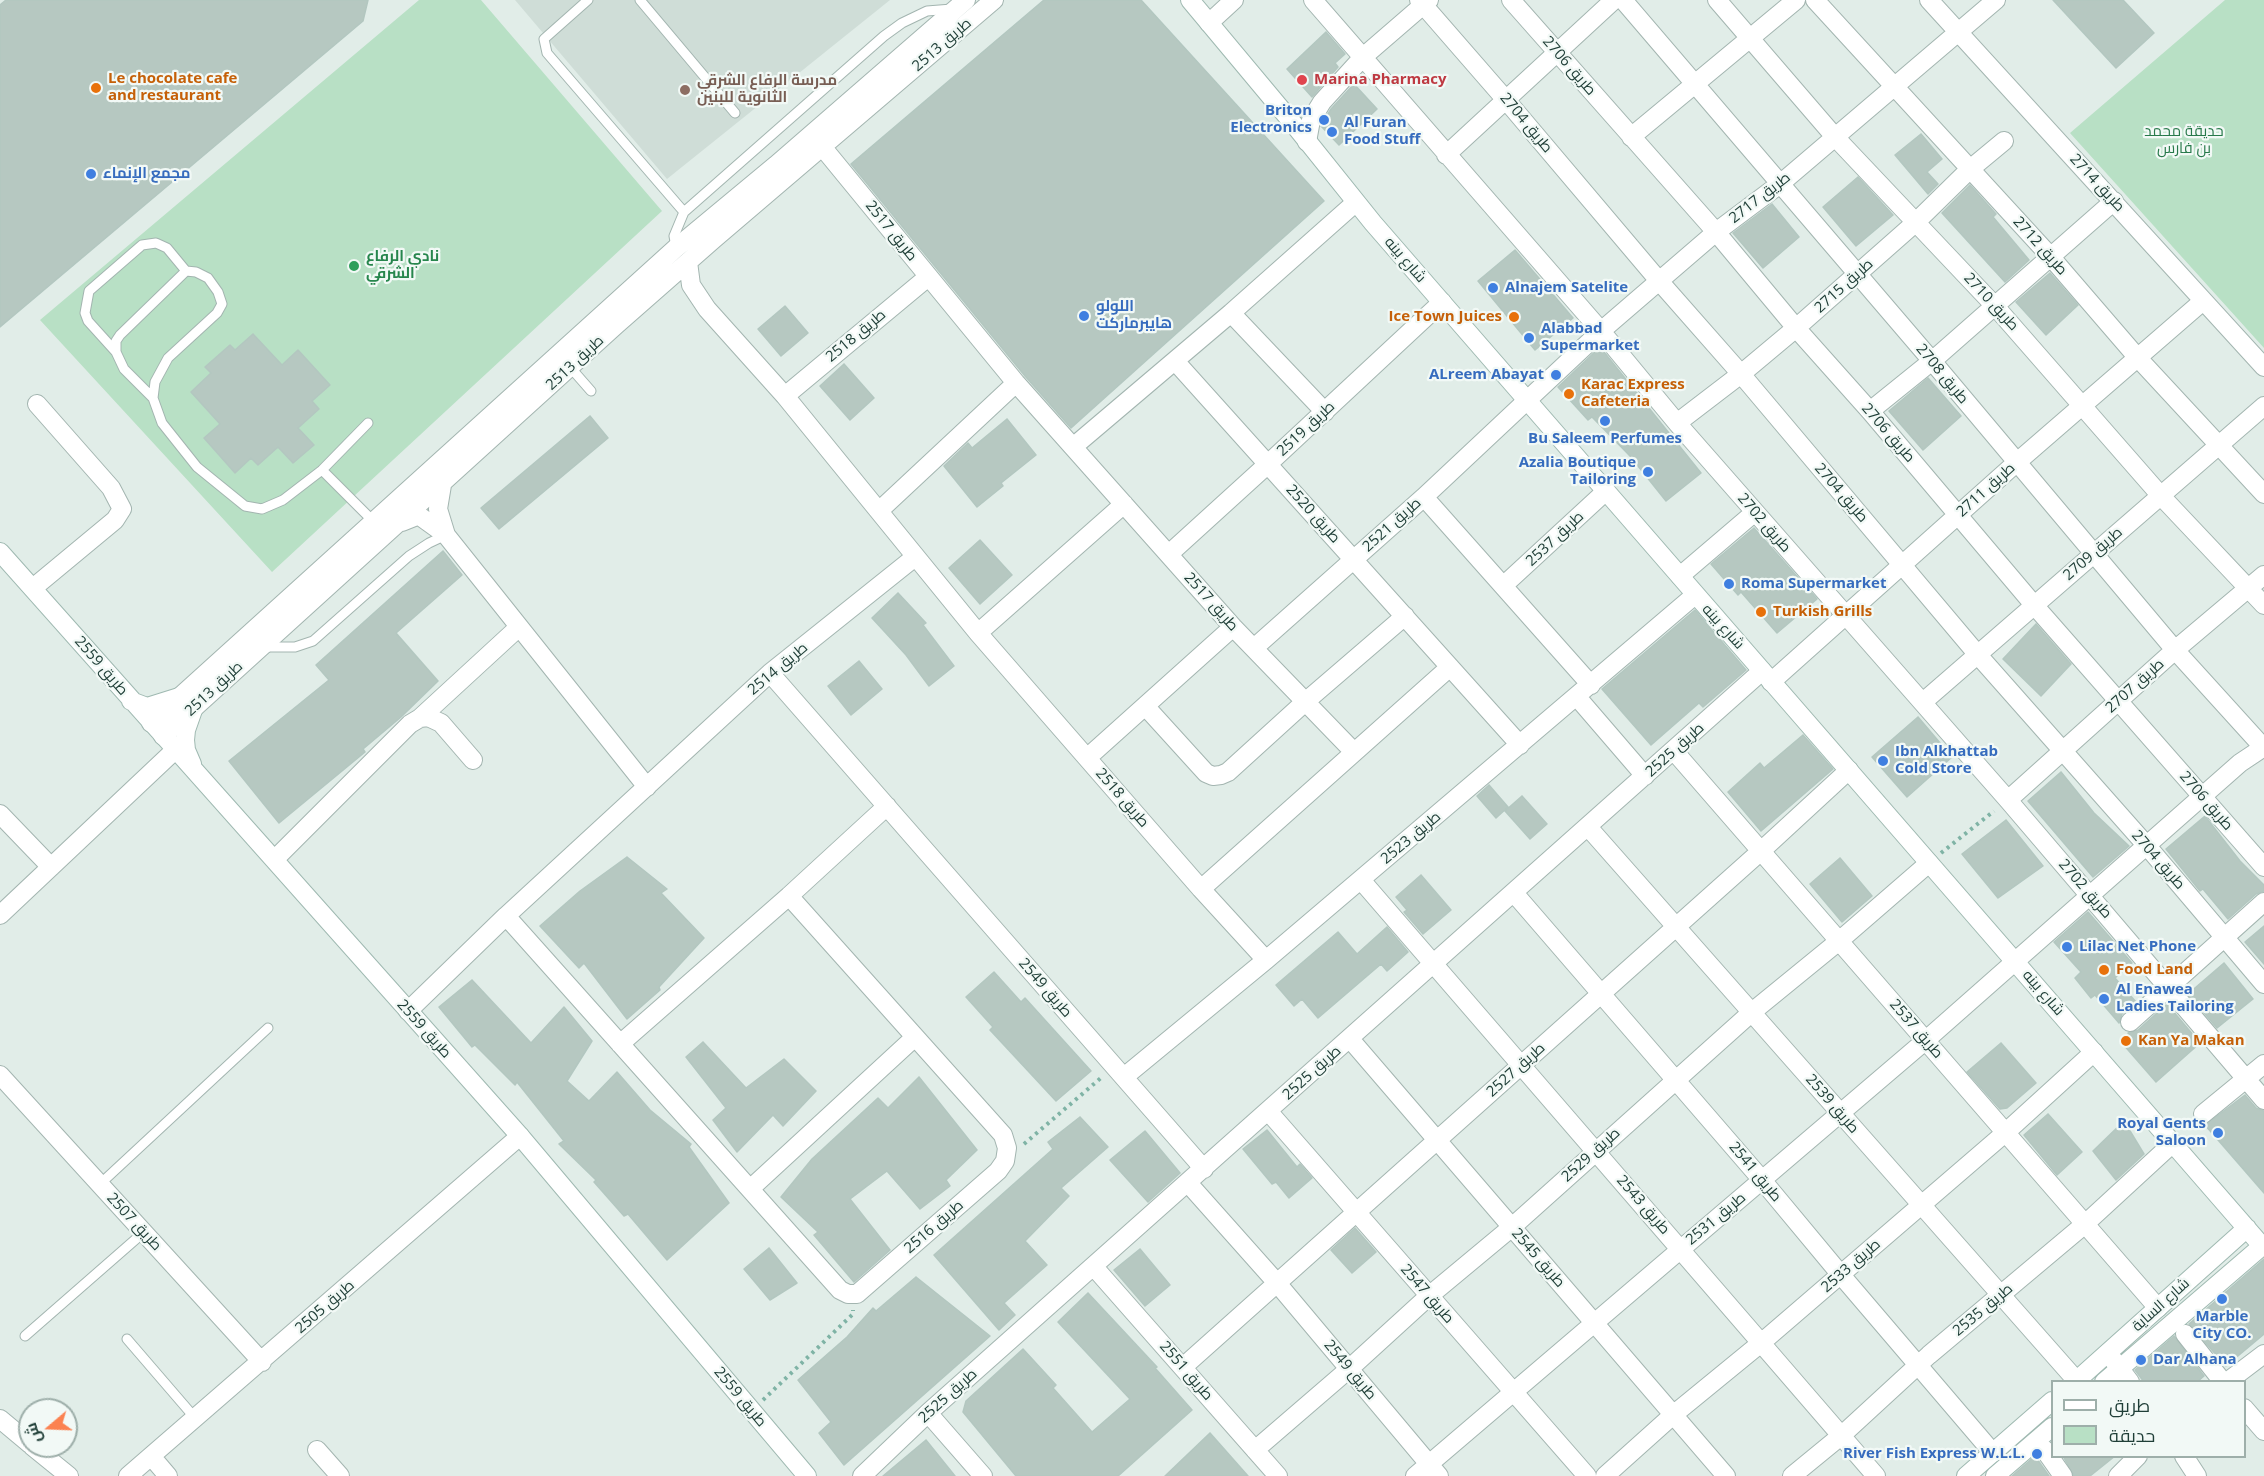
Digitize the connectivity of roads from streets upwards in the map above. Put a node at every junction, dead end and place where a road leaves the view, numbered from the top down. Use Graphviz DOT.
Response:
graph roads {
  1 [pos="994,0"];
  2 [pos="1190,0"];
  3 [pos="1234,0"];
  4 [pos="1313,0"];
  5 [pos="1511,0"];
  6 [pos="1614,0"];
  7 [pos="1623,0"];
  8 [pos="1717,0"];
  9 [pos="1796,0"];
  10 [pos="1815,0"];
  11 [pos="1929,0"];
  12 [pos="1996,0"];
  13 [pos="1423,2"];
  14 [pos="962,4"];
  15 [pos="1209,23"];
  16 [pos="1958,33"];
  17 [pos="1750,39"];
  18 [pos="1557,53"];
  19 [pos="1363,57"];
  20 [pos="1695,83"];
  21 [pos="1894,85"];
  22 [pos="1506,100"];
  23 [pos="1631,137"];
  24 [pos="1835,137"];
  25 [pos="817,140"];
  26 [pos="2004,141"];
  27 [pos="1307,142"];
  28 [pos="1446,155"];
  29 [pos="1969,170"];
  30 [pos="1780,184"];
  31 [pos="2114,201"];
  32 [pos="1355,203"];
  33 [pos="1915,222"];
  34 [pos="1716,232"];
  35 [pos="2050,256"];
  36 [pos="688,262"];
  37 [pos="1857,275"];
  38 [pos="928,277"];
  39 [pos="1660,282"];
  40 [pos="2203,301"];
  41 [pos="1442,302"];
  42 [pos="1994,305"];
  43 [pos="1231,313"];
  44 [pos="1796,328"];
  45 [pos="1601,332"];
  46 [pos="2136,357"];
  47 [pos="1175,361"];
  48 [pos="1932,361"];
  49 [pos="2264,367"];
  50 [pos="1741,374"];
  51 [pos="1016,383"];
  52 [pos="784,396"];
  53 [pos="1528,400"];
  54 [pos="37,404"];
  55 [pos="2083,405"];
  56 [pos="2264,406"];
  57 [pos="1870,411"];
  58 [pos="1324,412"];
  59 [pos="1677,423"];
  60 [pos="2219,445"];
  61 [pos="1073,447"];
  62 [pos="2016,463"];
  63 [pos="1268,464"];
  64 [pos="441,485"];
  65 [pos="1606,491"];
  66 [pos="2264,494"];
  67 [pos="416,496"];
  68 [pos="2161,496"];
  69 [pos="1424,497"];
  70 [pos="1124,504"];
  71 [pos="880,510"];
  72 [pos="1755,512"];
  73 [pos="1959,515"];
  74 [pos="399,523"];
  75 [pos="446,535"];
  76 [pos="0,552"];
  77 [pos="1169,554"];
  78 [pos="2093,554"];
  79 [pos="915,557"];
  80 [pos="1354,559"];
  81 [pos="1903,564"];
  82 [pos="2264,575"];
  83 [pos="1680,576"];
  84 [pos="1503,586"];
  85 [pos="33,588"];
  86 [pos="2249,588"];
  87 [pos="1695,595"];
  88 [pos="2034,605"];
  89 [pos="2264,605"];
  90 [pos="1845,615"];
  91 [pos="1405,616"];
  92 [pos="519,627"];
  93 [pos="1233,627"];
  94 [pos="978,633"];
  95 [pos="1254,648"];
  96 [pos="2175,650"];
  97 [pos="1978,655"];
  98 [pos="1450,667"];
  99 [pos="770,673"];
  100 [pos="1767,676"];
  101 [pos="1584,691"];
  102 [pos="2120,700"];
  103 [pos="131,701"];
  104 [pos="1305,702"];
  105 [pos="1923,702"];
  106 [pos="188,703"];
  107 [pos="1146,707"];
  108 [pos="420,718"];
  109 [pos="157,729"];
  110 [pos="1520,745"];
  111 [pos="2264,747"];
  112 [pos="175,750"];
  113 [pos="1674,751"];
  114 [pos="2062,751"];
  115 [pos="1354,752"];
  116 [pos="1087,758"];
  117 [pos="473,760"];
  118 [pos="1849,770"];
  119 [pos="196,774"];
  120 [pos="1645,776"];
  121 [pos="647,787"];
  122 [pos="2202,797"];
  123 [pos="2008,800"];
  124 [pos="887,806"];
  125 [pos="0,814"];
  126 [pos="1588,827"];
  127 [pos="2147,846"];
  128 [pos="1761,851"];
  129 [pos="275,860"];
  130 [pos="1929,863"];
  131 [pos="51,867"];
  132 [pos="2264,867"];
  133 [pos="1361,880"];
  134 [pos="1201,889"];
  135 [pos="1514,893"];
  136 [pos="789,896"];
  137 [pos="2091,896"];
  138 [pos="2264,902"];
  139 [pos="0,915"];
  140 [pos="506,916"];
  141 [pos="1676,927"];
  142 [pos="2224,938"];
  143 [pos="1839,941"];
  144 [pos="1266,960"];
  145 [pos="2015,962"];
  146 [pos="1434,964"];
  147 [pos="2264,984"];
  148 [pos="2169,987"];
  149 [pos="1601,994"];
  150 [pos="408,1011"];
  151 [pos="1752,1012"];
  152 [pos="2130,1022"];
  153 [pos="915,1037"];
  154 [pos="1350,1039"];
  155 [pos="1926,1040"];
  156 [pos="620,1044"];
  157 [pos="2094,1052"];
  158 [pos="2264,1064"];
  159 [pos="1522,1065"];
  160 [pos="1119,1072"];
  161 [pos="2245,1078"];
  162 [pos="1676,1081"];
  163 [pos="2,1082"];
  164 [pos="2264,1100"];
  165 [pos="1268,1111"];
  166 [pos="1840,1113"];
  167 [pos="2203,1114"];
  168 [pos="2006,1133"];
  169 [pos="520,1136"];
  170 [pos="1437,1140"];
  171 [pos="2173,1143"];
  172 [pos="1596,1150"];
  173 [pos="1204,1169"];
  174 [pos="1762,1180"];
  175 [pos="1188,1183"];
  176 [pos="750,1189"];
  177 [pos="1922,1205"];
  178 [pos="1356,1212"];
  179 [pos="2085,1224"];
  180 [pos="1512,1227"];
  181 [pos="2247,1228"];
  182 [pos="2263,1247"];
  183 [pos="1681,1249"];
  184 [pos="1094,1267"];
  185 [pos="1840,1275"];
  186 [pos="1277,1283"];
  187 [pos="2000,1294"];
  188 [pos="1429,1296"];
  189 [pos="2158,1308"];
  190 [pos="1594,1323"];
  191 [pos="2185,1334"];
  192 [pos="1761,1343"];
  193 [pos="2108,1353"];
  194 [pos="2264,1354"];
  195 [pos="262,1362"];
  196 [pos="1918,1365"];
  197 [pos="1182,1368"];
  198 [pos="1349,1369"];
  199 [pos="2125,1374"];
  200 [pos="2074,1380"];
  201 [pos="2076,1380"];
  202 [pos="2109,1380"];
  203 [pos="2223,1380"];
  204 [pos="2228,1380"];
  205 [pos="1513,1392"];
  206 [pos="2051,1402"];
  207 [pos="2246,1410"];
  208 [pos="928,1413"];
  209 [pos="1673,1415"];
  210 [pos="0,1419"];
  211 [pos="2051,1428"];
  212 [pos="2264,1431"];
  213 [pos="18,1434"];
  214 [pos="1842,1435"];
  215 [pos="2044,1449"];
  216 [pos="317,1450"];
  217 [pos="1255,1450"];
  218 [pos="1993,1453"];
  219 [pos="151,1456"];
  220 [pos="47,1458"];
  221 [pos="2136,1458"];
  222 [pos="2185,1458"];
  223 [pos="1434,1470"];
  224 [pos="69,1476"];
  225 [pos="128,1476"];
  226 [pos="168,1476"];
  227 [pos="340,1476"];
  228 [pos="807,1476"];
  229 [pos="862,1476"];
  230 [pos="983,1476"];
  231 [pos="1278,1476"];
  232 [pos="1415,1476"];
  233 [pos="1587,1476"];
  234 [pos="1605,1476"];
  235 [pos="1726,1476"];
  236 [pos="1792,1476"];
  237 [pos="1876,1476"];
  238 [pos="1966,1476"];
  239 [pos="1995,1476"];
  240 [pos="2063,1476"];
  241 [pos="2118,1476"];
  242 [pos="2197,1476"];
  1 -- 25 [label="street, طريق 2513"];
  2 -- 15 [label="street, شارع بينه"];
  3 -- 15 [label="street"];
  4 -- 19 [label="street, طريق 2702"];
  5 -- 18 [label="street, طريق 2706"];
  6 -- 18 [label="street"];
  7 -- 20 [label="street, طريق 2708"];
  8 -- 17 [label="street, طريق 2710"];
  9 -- 17 [label="street"];
  10 -- 21 [label="street, طريق 2712"];
  11 -- 16 [label="street, طريق 2714"];
  12 -- 16 [label="street, طريق 2717"];
  13 -- 19 [label="street"];
  13 -- 22 [label="street, طريق 2704"];
  14 -- 25 [label="street, طريق 2513"];
  15 -- 27 [label="street, شارع بينه"];
  16 -- 21 [label="street, طريق 2717"];
  16 -- 31 [label="street, طريق 2714"];
  17 -- 20 [label="street"];
  17 -- 24 [label="street, طريق 2710"];
  18 -- 22 [label="street"];
  18 -- 23 [label="street, طريق 2706"];
  19 -- 27 [label="street"];
  19 -- 28 [label="street, طريق 2702"];
  20 -- 23 [label="street"];
  20 -- 30 [label="street, طريق 2708"];
  21 -- 24 [label="street, طريق 2717"];
  21 -- 29 [label="street, طريق 2712"];
  22 -- 28 [label="street"];
  22 -- 39 [label="street, طريق 2704"];
  23 -- 34 [label="street, طريق 2706"];
  24 -- 30 [label="street, طريق 2717"];
  24 -- 33 [label="street, طريق 2710"];
  25 -- 36 [label="street, طريق 2513"];
  25 -- 38 [label="street, طريق 2517"];
  25 -- 67 [label="street, طريق 2513"];
  26 -- 29 [label="street, طريق 2715"];
  27 -- 32 [label="street, شارع بينه"];
  28 -- 45 [label="street, طريق 2702"];
  29 -- 33 [label="street, طريق 2715"];
  29 -- 35 [label="street, طريق 2712"];
  30 -- 34 [label="street, طريق 2717"];
  30 -- 37 [label="street, طريق 2708"];
  31 -- 35 [label="street"];
  31 -- 40 [label="street, طريق 2714"];
  32 -- 41 [label="street, شارع بينه"];
  32 -- 43 [label="street"];
  33 -- 37 [label="street, طريق 2715"];
  33 -- 42 [label="street, طريق 2710"];
  34 -- 39 [label="street, طريق 2717"];
  34 -- 44 [label="street, طريق 2706"];
  35 -- 42 [label="street"];
  35 -- 46 [label="street, طريق 2712"];
  36 -- 52 [label="street, طريق 2518"];
  36 -- 64 [label="street, طريق 2513"];
  37 -- 44 [label="street, طريق 2715"];
  37 -- 48 [label="street, طريق 2708"];
  38 -- 51 [label="street, طريق 2517"];
  38 -- 52 [label="street, طريق 2518"];
  39 -- 45 [label="street, طريق 2717"];
  39 -- 50 [label="street, طريق 2704"];
  40 -- 46 [label="street, طريق 2711"];
  40 -- 49 [label="street, طريق 2714"];
  41 -- 53 [label="street, شارع بينه"];
  41 -- 58 [label="street, طريق 2519"];
  42 -- 48 [label="street"];
  42 -- 55 [label="street, طريق 2710"];
  43 -- 47 [label="street"];
  43 -- 58 [label="street"];
  44 -- 50 [label="street, طريق 2715"];
  44 -- 57 [label="street, طريق 2706"];
  45 -- 53 [label="street, طريق 2717"];
  45 -- 59 [label="street, طريق 2702"];
  46 -- 55 [label="street, طريق 2711"];
  46 -- 60 [label="street, طريق 2712"];
  47 -- 61 [label="street"];
  47 -- 63 [label="street, طريق 2520"];
  48 -- 57 [label="street"];
  48 -- 62 [label="street, طريق 2708"];
  50 -- 59 [label="street, طريق 2715"];
  50 -- 81 [label="street, طريق 2704"];
  51 -- 61 [label="street, طريق 2517"];
  51 -- 71 [label="street"];
  52 -- 71 [label="street, طريق 2518"];
  53 -- 65 [label="street, شارع بينه"];
  53 -- 69 [label="street, طريق 2521"];
  54 -- 85 [label="street"];
  55 -- 62 [label="street, طريق 2711"];
  55 -- 68 [label="street, طريق 2710"];
  56 -- 60 [label="street, طريق 2709"];
  57 -- 73 [label="street, طريق 2706"];
  58 -- 63 [label="street, طريق 2519"];
  59 -- 72 [label="street, طريق 2702"];
  60 -- 66 [label="street, طريق 2712"];
  60 -- 68 [label="street, طريق 2709"];
  61 -- 70 [label="street, طريق 2517"];
  62 -- 73 [label="street, طريق 2711"];
  62 -- 78 [label="street, طريق 2708"];
  63 -- 77 [label="street, طريق 2519"];
  63 -- 80 [label="street, طريق 2520"];
  64 -- 67 [label="street, طريق 2513"];
  64 -- 75 [label="street"];
  65 -- 83 [label="street, شارع بينه"];
  65 -- 84 [label="street, طريق 2537"];
  67 -- 74 [label="street, طريق 2513"];
  67 -- 106 [label="street, طريق 2513"];
  68 -- 78 [label="street, طريق 2709"];
  68 -- 86 [label="street, طريق 2710"];
  69 -- 80 [label="street, طريق 2521"];
  69 -- 84 [label="street"];
  70 -- 77 [label="street, طريق 2517"];
  70 -- 94 [label="street"];
  71 -- 79 [label="street, طريق 2518"];
  72 -- 83 [label="street"];
  72 -- 90 [label="street, طريق 2702"];
  73 -- 81 [label="street, طريق 2711"];
  73 -- 88 [label="street, طريق 2706"];
  74 -- 75 [label="street"];
  74 -- 106 [label="street, طريق 2513"];
  75 -- 92 [label="street"];
  76 -- 85 [label="street, طريق 2559"];
  77 -- 93 [label="street, طريق 2517"];
  78 -- 88 [label="street, طريق 2709"];
  78 -- 96 [label="street, طريق 2708"];
  79 -- 94 [label="street, طريق 2518"];
  79 -- 99 [label="street, طريق 2514"];
  80 -- 91 [label="street, طريق 2520"];
  80 -- 95 [label="street, طريق 2521"];
  81 -- 90 [label="street, طريق 2711"];
  81 -- 97 [label="street, طريق 2704"];
  82 -- 86 [label="street, طريق 2707"];
  83 -- 87 [label="street, شارع بينه"];
  84 -- 101 [label="street"];
  85 -- 103 [label="street, طريق 2559"];
  86 -- 89 [label="street, طريق 2710"];
  86 -- 96 [label="street, طريق 2707"];
  87 -- 100 [label="street, شارع بينه"];
  87 -- 101 [label="street, طريق 2523"];
  88 -- 97 [label="street, طريق 2709"];
  88 -- 102 [label="street, طريق 2706"];
  90 -- 100 [label="street, طريق 2711"];
  90 -- 105 [label="street, طريق 2702"];
  91 -- 98 [label="street, طريق 2520"];
  91 -- 104 [label="street"];
  92 -- 108 [label="street"];
  92 -- 121 [label="street"];
  93 -- 95 [label="street, طريق 2517"];
  93 -- 107 [label="street"];
  94 -- 116 [label="street, طريق 2518"];
  95 -- 104 [label="street, طريق 2517"];
  96 -- 102 [label="street, طريق 2707"];
  96 -- 111 [label="street, طريق 2708"];
  97 -- 105 [label="street, طريق 2709"];
  97 -- 114 [label="street, طريق 2704"];
  98 -- 110 [label="street, طريق 2520"];
  98 -- 115 [label="street"];
  99 -- 121 [label="street, طريق 2514"];
  99 -- 124 [label="street, طريق 2549"];
  100 -- 113 [label="street, طريق 2525"];
  100 -- 118 [label="street, شارع بينه"];
  101 -- 110 [label="street, طريق 2523"];
  101 -- 120 [label="street"];
  102 -- 114 [label="street, طريق 2707"];
  102 -- 122 [label="street, طريق 2706"];
  103 -- 106 [label="street"];
  103 -- 109 [label="street, طريق 2559"];
  104 -- 107 [label="street"];
  104 -- 115 [label="street, طريق 2517"];
  105 -- 123 [label="street, طريق 2702"];
  106 -- 109 [label="street, طريق 2513"];
  106 -- 119 [label="street"];
  107 -- 116 [label="street"];
  108 -- 117 [label="street"];
  108 -- 129 [label="street"];
  109 -- 112 [label="street, طريق 2559"];
  110 -- 133 [label="street, طريق 2523"];
  111 -- 122 [label="street, طريق 2531"];
  112 -- 119 [label="street, طريق 2559"];
  112 -- 131 [label="street"];
  113 -- 120 [label="street, طريق 2525"];
  113 -- 128 [label="street, طريق 2537"];
  114 -- 123 [label="street, طريق 2707"];
  114 -- 127 [label="street, طريق 2704"];
  115 -- 134 [label="street"];
  116 -- 134 [label="street, طريق 2518"];
  118 -- 128 [label="street, طريق 2527"];
  118 -- 130 [label="street, شارع بينه"];
  119 -- 129 [label="street, طريق 2559"];
  120 -- 126 [label="street, طريق 2525"];
  121 -- 140 [label="street, طريق 2514"];
  122 -- 127 [label="street, طريق 2531"];
  122 -- 132 [label="street, طريق 2706"];
  123 -- 137 [label="street, طريق 2702"];
  124 -- 136 [label="street"];
  124 -- 160 [label="street, طريق 2549"];
  125 -- 131 [label="street"];
  126 -- 135 [label="street, طريق 2525"];
  126 -- 141 [label="street, طريق 2539"];
  127 -- 137 [label="street, طريق 2531"];
  127 -- 142 [label="street, طريق 2704"];
  128 -- 141 [label="street, طريق 2527"];
  128 -- 143 [label="street, طريق 2537"];
  129 -- 150 [label="street, طريق 2559"];
  130 -- 143 [label="street, طريق 2529"];
  130 -- 145 [label="street, شارع بينه"];
  131 -- 139 [label="street"];
  133 -- 144 [label="street, طريق 2523"];
  133 -- 146 [label="street, طريق 2543"];
  134 -- 144 [label="street, طريق 2518"];
  135 -- 146 [label="street, طريق 2525"];
  135 -- 149 [label="street, طريق 2541"];
  136 -- 153 [label="street"];
  136 -- 156 [label="street"];
  137 -- 145 [label="street, طريق 2531"];
  137 -- 148 [label="street, طريق 2702"];
  138 -- 142 [label="street"];
  140 -- 150 [label="street, طريق 2514"];
  140 -- 156 [label="street"];
  141 -- 149 [label="street, طريق 2527"];
  141 -- 151 [label="street, طريق 2539"];
  142 -- 147 [label="street, طريق 2704"];
  142 -- 148 [label="street"];
  143 -- 151 [label="street, طريق 2529"];
  143 -- 155 [label="street, طريق 2537"];
  144 -- 160 [label="street, طريق 2523"];
  145 -- 155 [label="street, طريق 2531"];
  145 -- 157 [label="street, شارع بينه"];
  146 -- 154 [label="street, طريق 2525"];
  146 -- 159 [label="street, طريق 2543"];
  148 -- 152 [label="street"];
  148 -- 161 [label="street, طريق 2702"];
  149 -- 159 [label="street, طريق 2527"];
  149 -- 162 [label="street, طريق 2541"];
  150 -- 169 [label="street, طريق 2559"];
  151 -- 162 [label="street, طريق 2529"];
  151 -- 166 [label="street, طريق 2539"];
  153 -- 176 [label="street"];
  153 -- 176 [label="street, طريق 2516"];
  154 -- 165 [label="street, طريق 2525"];
  154 -- 170 [label="street, طريق 2545"];
  155 -- 166 [label="street, طريق 2531"];
  155 -- 168 [label="street, طريق 2537"];
  156 -- 176 [label="street"];
  157 -- 168 [label="street, طريق 2533"];
  157 -- 171 [label="street, شارع بينه"];
  158 -- 161 [label="street"];
  159 -- 170 [label="street, طريق 2527"];
  159 -- 172 [label="street, طريق 2543"];
  160 -- 173 [label="street, طريق 2549"];
  161 -- 164 [label="street, طريق 2702"];
  161 -- 167 [label="street"];
  162 -- 172 [label="street, طريق 2529"];
  162 -- 174 [label="street, طريق 2541"];
  163 -- 195 [label="street, طريق 2507"];
  165 -- 173 [label="street, طريق 2525"];
  165 -- 178 [label="street, طريق 2547"];
  166 -- 174 [label="street, طريق 2531"];
  166 -- 177 [label="street, طريق 2539"];
  168 -- 177 [label="street, طريق 2533"];
  168 -- 179 [label="street, طريق 2537"];
  169 -- 195 [label="street, طريق 2505"];
  169 -- 228 [label="street, طريق 2559"];
  170 -- 178 [label="street, طريق 2527"];
  170 -- 180 [label="street, طريق 2545"];
  171 -- 179 [label="street, طريق 2535"];
  171 -- 181 [label="street, شارع بينه"];
  172 -- 180 [label="street, طريق 2529"];
  172 -- 183 [label="street, طريق 2543"];
  173 -- 175 [label="street, طريق 2525"];
  174 -- 183 [label="street, طريق 2531"];
  174 -- 185 [label="street, طريق 2541"];
  175 -- 184 [label="street, طريق 2525"];
  175 -- 186 [label="street, طريق 2549"];
  177 -- 185 [label="street, طريق 2533"];
  177 -- 187 [label="street, طريق 2539"];
  178 -- 186 [label="street, طريق 2527"];
  178 -- 188 [label="street, طريق 2547"];
  179 -- 187 [label="street, طريق 2535"];
  179 -- 189 [label="street, طريق 2537"];
  180 -- 188 [label="street, طريق 2529"];
  180 -- 190 [label="street, طريق 2545"];
  181 -- 182 [label="street, شارع بينه"];
  181 -- 189 [label="street, شارع الساية"];
  182 -- 199 [label="street, شارع الساية"];
  183 -- 190 [label="street, طريق 2531"];
  183 -- 192 [label="street, طريق 2543"];
  184 -- 197 [label="street, طريق 2551"];
  184 -- 208 [label="street, طريق 2525"];
  185 -- 192 [label="street, طريق 2533"];
  185 -- 196 [label="street, طريق 2541"];
  186 -- 197 [label="street, طريق 2527"];
  186 -- 198 [label="street, طريق 2549"];
  187 -- 196 [label="street, طريق 2535"];
  187 -- 200 [label="street, طريق 2539"];
  188 -- 198 [label="street, طريق 2529"];
  188 -- 205 [label="street, طريق 2547"];
  189 -- 193 [label="street, شارع الساية"];
  190 -- 205 [label="street, طريق 2531"];
  190 -- 209 [label="street, طريق 2545"];
  191 -- 203 [label="street"];
  192 -- 209 [label="street, طريق 2533"];
  192 -- 214 [label="street, طريق 2543"];
  193 -- 199 [label="street"];
  193 -- 201 [label="street, شارع الساية"];
  194 -- 204 [label="street"];
  195 -- 219 [label="street, طريق 2505"];
  196 -- 214 [label="street, طريق 2535"];
  196 -- 218 [label="street, طريق 2541"];
  197 -- 217 [label="street, طريق 2551"];
  198 -- 217 [label="street, طريق 2529"];
  198 -- 223 [label="street, طريق 2549"];
  199 -- 202 [label="street, شارع الساية"];
  205 -- 223 [label="street, طريق 2531"];
  205 -- 233 [label="street, طريق 2547"];
  206 -- 218 [label="street"];
  207 -- 212 [label="street"];
  208 -- 229 [label="street, طريق 2525"];
  208 -- 230 [label="street"];
  209 -- 234 [label="street, طريق 2533"];
  209 -- 235 [label="street, طريق 2545"];
  210 -- 213 [label="street"];
  211 -- 239 [label="street"];
  214 -- 236 [label="street, طريق 2535"];
  214 -- 237 [label="street, طريق 2543"];
  215 -- 240 [label="street"];
  216 -- 227 [label="street"];
  217 -- 231 [label="street, طريق 2551"];
  218 -- 238 [label="street"];
  219 -- 225 [label="street, طريق 2505"];
  219 -- 226 [label="street"];
  220 -- 224 [label="street"];
  221 -- 241 [label="street"];
  222 -- 242 [label="street"];
  223 -- 232 [label="street, طريق 2531"];
}
